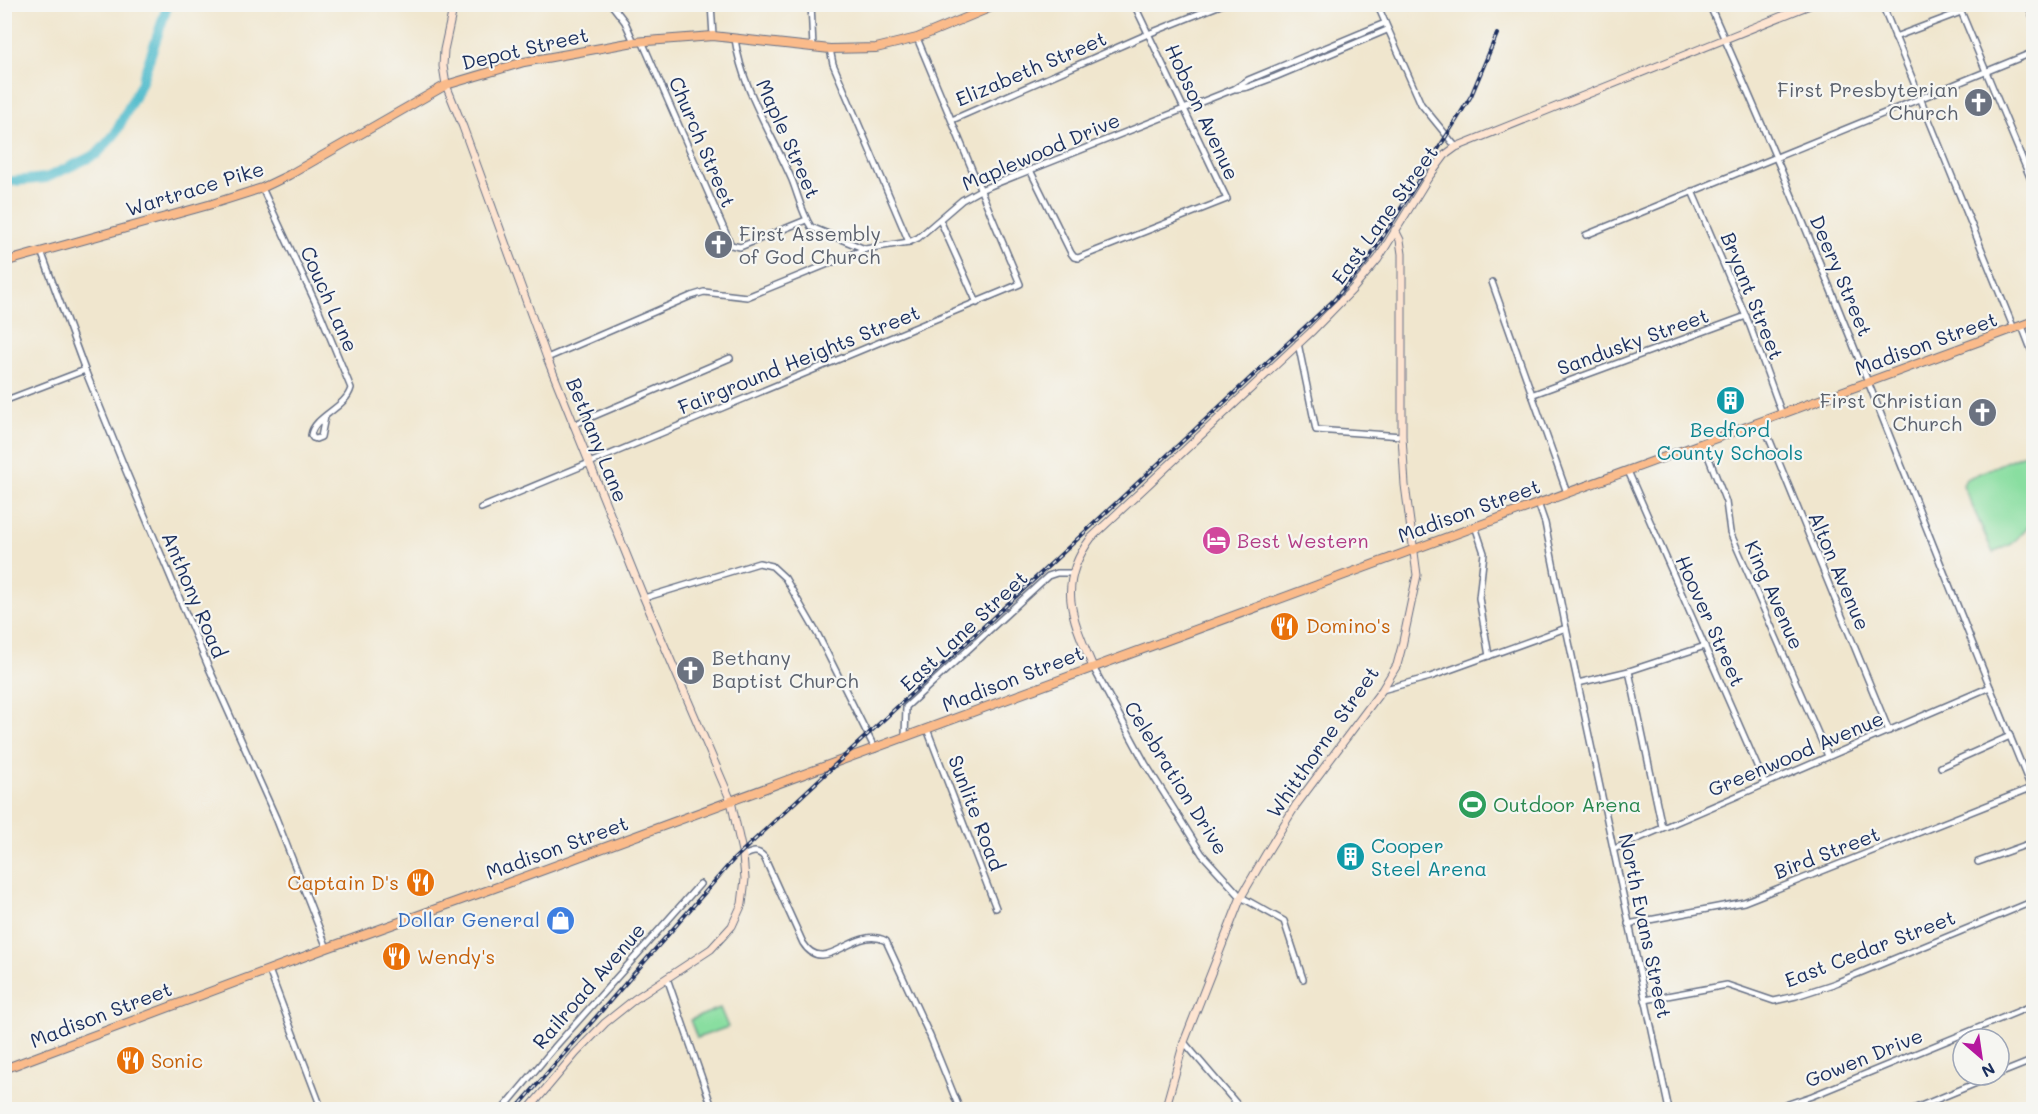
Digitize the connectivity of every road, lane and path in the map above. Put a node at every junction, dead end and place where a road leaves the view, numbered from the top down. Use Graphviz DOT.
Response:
graph roads {
  1 [pos="454,4"];
  2 [pos="611,4"];
  3 [pos="711,4"];
  4 [pos="811,4"];
  5 [pos="999,4"];
  6 [pos="1134,4"];
  7 [pos="1223,4"];
  8 [pos="1377,4"];
  9 [pos="1709,4"];
  10 [pos="1812,4"];
  11 [pos="1882,4"];
  12 [pos="1958,4"];
  13 [pos="2029,4"];
  14 [pos="1961,12"];
  15 [pos="2034,17"];
  16 [pos="1385,23"];
  17 [pos="1387,30"];
  18 [pos="1148,34"];
  19 [pos="713,36"];
  20 [pos="1895,37"];
  21 [pos="917,38"];
  22 [pos="1725,38"];
  23 [pos="735,39"];
  24 [pos="638,41"];
  25 [pos="813,48"];
  26 [pos="830,50"];
  27 [pos="2034,51"];
  28 [pos="1984,71"];
  29 [pos="446,85"];
  30 [pos="1234,89"];
  31 [pos="1920,98"];
  32 [pos="1185,109"];
  33 [pos="951,120"];
  34 [pos="1456,147"];
  35 [pos="1775,159"];
  36 [pos="1030,170"];
  37 [pos="2034,187"];
  38 [pos="262,188"];
  39 [pos="981,190"];
  40 [pos="1692,191"];
  41 [pos="806,220"];
  42 [pos="939,220"];
  43 [pos="1395,230"];
  44 [pos="1586,235"];
  45 [pos="909,242"];
  46 [pos="865,249"];
  47 [pos="41,251"];
  48 [pos="4,262"];
  49 [pos="1492,282"];
  50 [pos="976,303"];
  51 [pos="1746,316"];
  52 [pos="2034,321"];
  53 [pos="2022,326"];
  54 [pos="2014,330"];
  55 [pos="1298,343"];
  56 [pos="2034,357"];
  57 [pos="547,358"];
  58 [pos="730,358"];
  59 [pos="84,370"];
  60 [pos="1869,382"];
  61 [pos="1531,395"];
  62 [pos="4,401"];
  63 [pos="1782,414"];
  64 [pos="325,417"];
  65 [pos="1762,421"];
  66 [pos="573,425"];
  67 [pos="1402,436"];
  68 [pos="1702,443"];
  69 [pos="589,463"];
  70 [pos="1628,471"];
  71 [pos="1567,493"];
  72 [pos="1538,503"];
  73 [pos="481,508"];
  74 [pos="1475,526"];
  75 [pos="1414,549"];
  76 [pos="1072,573"];
  77 [pos="644,597"];
  78 [pos="1566,628"];
  79 [pos="1705,646"];
  80 [pos="1489,656"];
  81 [pos="1093,666"];
  82 [pos="1629,671"];
  83 [pos="1578,684"];
  84 [pos="1990,687"];
  85 [pos="1382,690"];
  86 [pos="927,729"];
  87 [pos="1889,732"];
  88 [pos="905,736"];
  89 [pos="2010,736"];
  90 [pos="875,749"];
  91 [pos="1828,756"];
  92 [pos="1941,767"];
  93 [pos="1765,784"];
  94 [pos="2031,788"];
  95 [pos="2034,795"];
  96 [pos="731,801"];
  97 [pos="1662,827"];
  98 [pos="2034,842"];
  99 [pos="1614,849"];
  100 [pos="743,856"];
  101 [pos="1978,862"];
  102 [pos="700,884"];
  103 [pos="1241,897"];
  104 [pos="2034,901"];
  105 [pos="996,908"];
  106 [pos="1628,924"];
  107 [pos="327,948"];
  108 [pos="269,970"];
  109 [pos="667,978"];
  110 [pos="1303,979"];
  111 [pos="1645,1000"];
  112 [pos="2034,1005"];
  113 [pos="1184,1042"];
  114 [pos="2034,1060"];
  115 [pos="4,1069"];
  116 [pos="2011,1069"];
  117 [pos="1966,1087"];
  118 [pos="322,1110"];
  119 [pos="502,1110"];
  120 [pos="528,1110"];
  121 [pos="713,1110"];
  122 [pos="960,1110"];
  123 [pos="1165,1110"];
  124 [pos="1242,1110"];
  125 [pos="1669,1110"];
  126 [pos="1771,1110"];
  127 [pos="1911,1110"];
  1 -- 29 [label="street, Bethany Lane"];
  2 -- 24 [label="street, Church Street"];
  3 -- 19 [label="street"];
  4 -- 25 [label="street"];
  5 -- 21 [label="main road, Depot Street"];
  6 -- 18 [label="street, Hobson Avenue"];
  7 -- 18 [label="street, Elizabeth Street"];
  8 -- 16 [label="street"];
  9 -- 22 [label="street, Deery Street"];
  10 -- 22 [label="street, East Lane Street"];
  11 -- 20 [label="street"];
  12 -- 14 [label="street"];
  13 -- 15 [label="main road"];
  14 -- 20 [label="street"];
  14 -- 28 [label="street"];
  16 -- 17 [label="street"];
  16 -- 30 [label="street"];
  17 -- 30 [label="street"];
  17 -- 34 [label="street"];
  18 -- 32 [label="street, Hobson Avenue"];
  18 -- 33 [label="street, Elizabeth Street"];
  19 -- 23 [label="main road, Depot Street"];
  19 -- 24 [label="main road, Depot Street"];
  20 -- 31 [label="street"];
  21 -- 26 [label="main road, Depot Street"];
  21 -- 33 [label="street"];
  22 -- 34 [label="street, East Lane Street"];
  22 -- 35 [label="street, Deery Street"];
  23 -- 25 [label="main road, Depot Street"];
  23 -- 41 [label="street, Maple Street"];
  24 -- 29 [label="main road, Depot Street"];
  24 -- 41 [label="street, Church Street"];
  25 -- 26 [label="main road, Depot Street"];
  26 -- 45 [label="street"];
  27 -- 28 [label="street"];
  28 -- 31 [label="street"];
  28 -- 37 [label="street"];
  29 -- 38 [label="main road, Wartrace Pike"];
  29 -- 57 [label="street, Bethany Lane"];
  30 -- 32 [label="street, Maplewood Drive"];
  31 -- 35 [label="street"];
  31 -- 54 [label="street"];
  32 -- 36 [label="street, Maplewood Drive"];
  32 -- 36 [label="street, Hobson Avenue"];
  33 -- 39 [label="street"];
  34 -- 43 [label="street, East Lane Street"];
  35 -- 40 [label="street"];
  35 -- 60 [label="street, Deery Street"];
  36 -- 39 [label="street, Maplewood Drive"];
  38 -- 47 [label="main road, Wartrace Pike"];
  38 -- 64 [label="street, Couch Lane"];
  39 -- 42 [label="street, Maplewood Drive"];
  39 -- 50 [label="street, Fairground Heights Street"];
  40 -- 44 [label="street"];
  40 -- 51 [label="street, Bryant Street"];
  41 -- 46 [label="street, Maple Street"];
  42 -- 45 [label="street, Maplewood Drive"];
  42 -- 50 [label="street"];
  43 -- 55 [label="street, East Lane Street"];
  43 -- 67 [label="street, Whitthorne Street"];
  45 -- 46 [label="street, Maplewood Drive"];
  46 -- 57 [label="street, Maplewood Drive"];
  47 -- 48 [label="main road, Wartrace Pike"];
  47 -- 59 [label="street, Anthony Road"];
  49 -- 61 [label="street"];
  50 -- 69 [label="street, Fairground Heights Street"];
  51 -- 61 [label="street, Sandusky Street"];
  51 -- 63 [label="street, Bryant Street"];
  52 -- 53 [label="main road, Madison Street"];
  53 -- 54 [label="main road, Madison Street"];
  53 -- 56 [label="street"];
  54 -- 60 [label="main road, Madison Street"];
  55 -- 67 [label="street"];
  55 -- 76 [label="street, East Lane Street"];
  57 -- 66 [label="street, Bethany Lane"];
  58 -- 66 [label="street"];
  59 -- 62 [label="street"];
  59 -- 107 [label="street, Anthony Road"];
  60 -- 63 [label="main road, Madison Street"];
  60 -- 84 [label="street, Deery Street"];
  61 -- 71 [label="street"];
  63 -- 65 [label="main road, Madison Street"];
  65 -- 68 [label="main road, Madison Street"];
  65 -- 87 [label="street, Alton Avenue"];
  66 -- 69 [label="street, Bethany Lane"];
  67 -- 75 [label="street, Whitthorne Street"];
  68 -- 70 [label="main road, Madison Street"];
  68 -- 91 [label="street, King Avenue"];
  69 -- 73 [label="street, Fairground Heights Street"];
  69 -- 77 [label="street, Bethany Lane"];
  70 -- 71 [label="main road, Madison Street"];
  70 -- 79 [label="street, Hoover Street"];
  71 -- 72 [label="main road, Madison Street"];
  72 -- 74 [label="main road, Madison Street"];
  72 -- 78 [label="street, North Evans Street"];
  74 -- 75 [label="main road, Madison Street"];
  74 -- 80 [label="street"];
  75 -- 81 [label="main road, Madison Street"];
  75 -- 85 [label="street, Whitthorne Street"];
  76 -- 81 [label="street, East Lane Street"];
  76 -- 88 [label="street, East Lane Street"];
  77 -- 90 [label="street"];
  77 -- 96 [label="street, Bethany Lane"];
  78 -- 80 [label="street"];
  78 -- 83 [label="street, North Evans Street"];
  79 -- 82 [label="street"];
  79 -- 93 [label="street, Hoover Street"];
  80 -- 85 [label="street"];
  81 -- 86 [label="main road, Madison Street"];
  81 -- 103 [label="street, Celebration Drive"];
  82 -- 83 [label="street"];
  82 -- 97 [label="street"];
  83 -- 99 [label="street, North Evans Street"];
  84 -- 87 [label="street, Greenwood Avenue"];
  84 -- 89 [label="street, Deery Street"];
  85 -- 103 [label="street, Whitthorne Street"];
  86 -- 88 [label="main road, Madison Street"];
  86 -- 105 [label="street, Sunlite Road"];
  87 -- 91 [label="street, Greenwood Avenue"];
  88 -- 90 [label="main road, Madison Street"];
  89 -- 92 [label="street"];
  89 -- 94 [label="street, Deery Street"];
  90 -- 96 [label="main road, Madison Street"];
  91 -- 93 [label="street, Greenwood Avenue"];
  93 -- 97 [label="street, Greenwood Avenue"];
  94 -- 95 [label="street, Deery Street"];
  94 -- 106 [label="street, Bird Street"];
  96 -- 100 [label="street"];
  96 -- 107 [label="main road, Madison Street"];
  97 -- 99 [label="street, Greenwood Avenue"];
  98 -- 101 [label="street"];
  99 -- 106 [label="street, North Evans Street"];
  100 -- 109 [label="street"];
  100 -- 122 [label="street"];
  102 -- 119 [label="street, Railroad Avenue"];
  103 -- 110 [label="street, Celebration Drive"];
  103 -- 113 [label="street, Whitthorne Street"];
  104 -- 111 [label="street, East Cedar Street"];
  106 -- 111 [label="street, North Evans Street"];
  107 -- 108 [label="main road, Madison Street"];
  108 -- 115 [label="main road, Madison Street"];
  108 -- 118 [label="street"];
  109 -- 120 [label="street"];
  109 -- 121 [label="street"];
  111 -- 125 [label="street, North Evans Street"];
  112 -- 126 [label="street, Gowen Drive"];
  113 -- 123 [label="street, Whitthorne Street"];
  113 -- 124 [label="street"];
  114 -- 116 [label="street"];
  117 -- 127 [label="street"];
}
